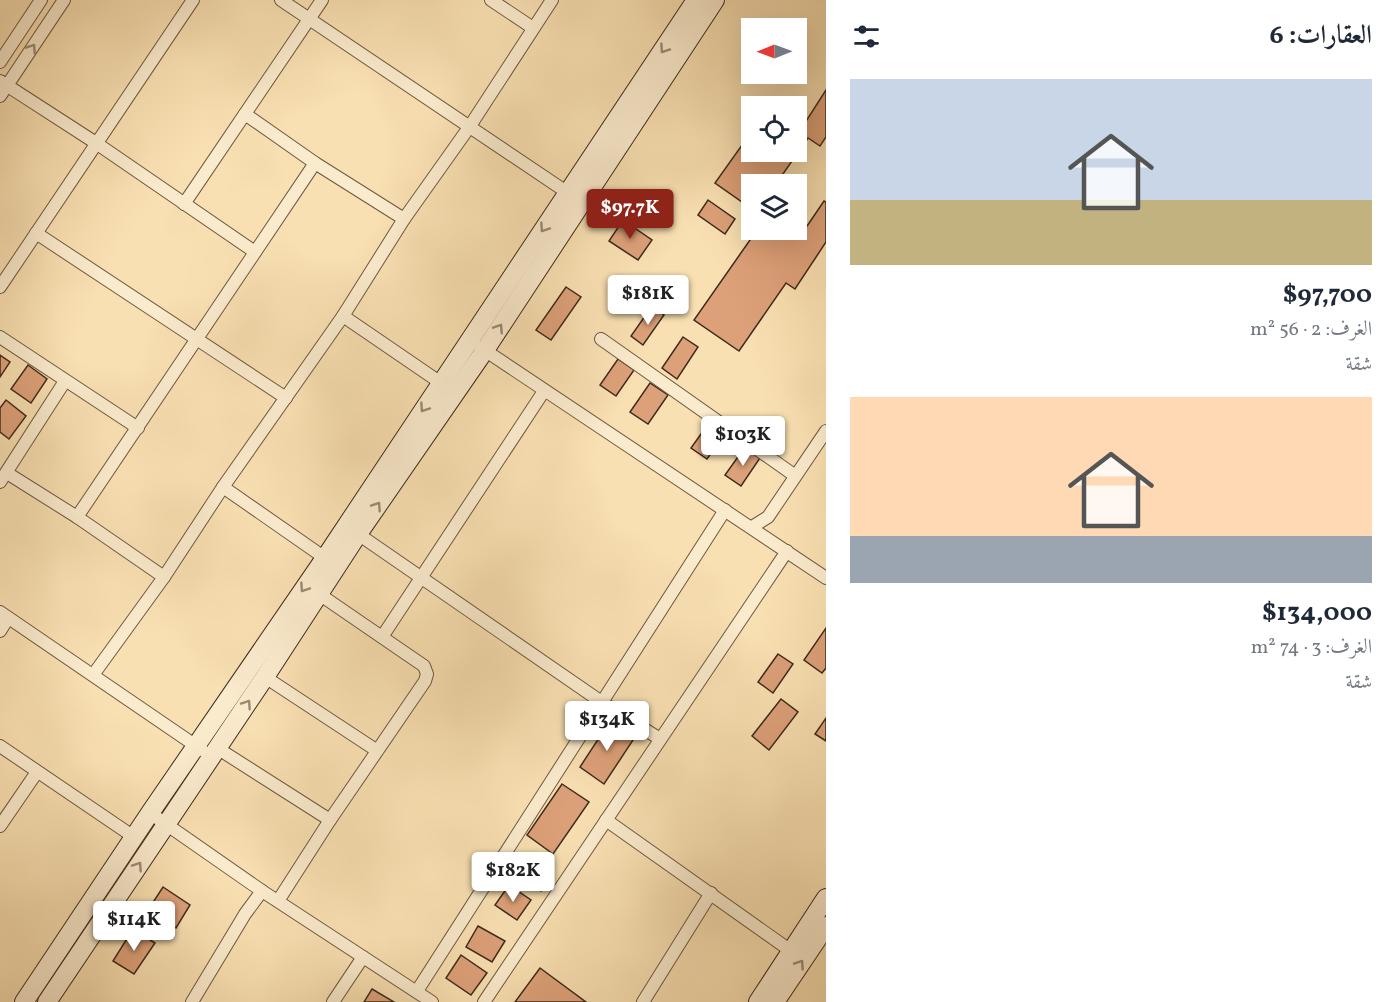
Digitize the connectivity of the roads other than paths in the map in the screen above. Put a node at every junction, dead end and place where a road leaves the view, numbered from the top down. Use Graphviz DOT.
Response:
graph roads {
  1 [pos="41,0"];
  2 [pos="64,0"];
  3 [pos="193,0"];
  4 [pos="281,0"];
  5 [pos="322,0"];
  6 [pos="491,0"];
  7 [pos="552,0"];
  8 [pos="696,0"];
  9 [pos="716,0"];
  10 [pos="310,19"];
  11 [pos="533,28"];
  12 [pos="0,62"];
  13 [pos="4,83"];
  14 [pos="0,96"];
  15 [pos="244,114"];
  16 [pos="470,126"];
  17 [pos="96,143"];
  18 [pos="315,163"];
  19 [pos="575,197"];
  20 [pos="184,204"];
  21 [pos="404,219"];
  22 [pos="36,233"];
  23 [pos="255,252"];
  24 [pos="0,287"];
  25 [pos="343,316"];
  26 [pos="0,337"];
  27 [pos="469,339"];
  28 [pos="601,339"];
  29 [pos="196,340"];
  30 [pos="484,350"];
  31 [pos="65,381"];
  32 [pos="441,382"];
  33 [pos="544,391"];
  34 [pos="286,399"];
  35 [pos="138,428"];
  36 [pos="826,431"];
  37 [pos="794,475"];
  38 [pos="3,478"];
  39 [pos="223,487"];
  40 [pos="725,510"];
  41 [pos="77,517"];
  42 [pos="752,527"];
  43 [pos="358,534"];
  44 [pos="787,551"];
  45 [pos="325,558"];
  46 [pos="164,577"];
  47 [pos="422,578"];
  48 [pos="826,578"];
  49 [pos="319,594"];
  50 [pos="4,615"];
  51 [pos="0,631"];
  52 [pos="382,637"];
  53 [pos="93,675"];
  54 [pos="265,677"];
  55 [pos="603,703"];
  56 [pos="660,739"];
  57 [pos="196,745"];
  58 [pos="0,746"];
  59 [pos="376,750"];
  60 [pos="214,752"];
  61 [pos="37,772"];
  62 [pos="150,813"];
  63 [pos="330,820"];
  64 [pos="606,820"];
  65 [pos="167,824"];
  66 [pos="0,826"];
  67 [pos="134,837"];
  68 [pos="262,891"];
  69 [pos="711,893"];
  70 [pos="826,898"];
  71 [pos="278,901"];
  72 [pos="826,926"];
  73 [pos="791,951"];
  74 [pos="363,957"];
  75 [pos="417,991"];
  76 [pos="28,1001"];
  77 [pos="47,1002"];
  78 [pos="192,1002"];
  79 [pos="333,1002"];
  80 [pos="432,1002"];
  81 [pos="484,1002"];
  82 [pos="643,1002"];
  83 [pos="758,1002"];
  84 [pos="775,1002"];
  1 -- 12 [label="street"];
  13 -- 2 [label="street, one-way"];
  3 -- 17 [label="street"];
  4 -- 10 [label="street"];
  5 -- 10 [label="street"];
  6 -- 11 [label="street"];
  7 -- 11 [label="street"];
  8 -- 19 [label="street, one-way"];
  9 -- 19 [label="street"];
  10 -- 15 [label="street"];
  10 -- 16 [label="street"];
  11 -- 16 [label="street"];
  13 -- 14 [label="street"];
  13 -- 17 [label="street"];
  15 -- 18 [label="street"];
  15 -- 20 [label="street"];
  16 -- 19 [label="street"];
  16 -- 21 [label="street"];
  17 -- 20 [label="street"];
  17 -- 22 [label="street"];
  18 -- 21 [label="street"];
  18 -- 23 [label="street"];
  19 -- 27 [label="street, one-way"];
  30 -- 19 [label="street, one-way"];
  20 -- 23 [label="street"];
  21 -- 25 [label="street"];
  22 -- 24 [label="street"];
  22 -- 29 [label="street"];
  23 -- 29 [label="street"];
  25 -- 32 [label="street"];
  25 -- 34 [label="street"];
  26 -- 31 [label="street"];
  27 -- 30 [label="street"];
  27 -- 32 [label="street"];
  28 -- 37 [label="street"];
  29 -- 34 [label="street"];
  29 -- 35 [label="street"];
  30 -- 33 [label="street"];
  43 -- 30 [label="street, one-way"];
  31 -- 35 [label="street"];
  31 -- 38 [label="street"];
  32 -- 45 [label="street, one-way"];
  33 -- 40 [label="street"];
  33 -- 47 [label="street"];
  34 -- 39 [label="street"];
  35 -- 41 [label="street"];
  36 -- 37 [label="street"];
  37 -- 42 [label="street"];
  38 -- 41 [label="street"];
  39 -- 45 [label="street"];
  39 -- 46 [label="street"];
  40 -- 42 [label="street"];
  40 -- 55 [label="street"];
  41 -- 46 [label="street"];
  42 -- 44 [label="street"];
  43 -- 47 [label="street"];
  43 -- 49 [label="street"];
  44 -- 48 [label="street"];
  44 -- 56 [label="street"];
  45 -- 57 [label="street, one-way"];
  46 -- 53 [label="street"];
  47 -- 52 [label="street"];
  47 -- 55 [label="street"];
  49 -- 52 [label="street"];
  49 -- 54 [label="street"];
  50 -- 51 [label="street"];
  50 -- 53 [label="street"];
  52 -- 59 [label="street"];
  53 -- 57 [label="street"];
  54 -- 59 [label="street"];
  60 -- 54 [label="street, one-way"];
  55 -- 56 [label="street"];
  55 -- 75 [label="street"];
  56 -- 64 [label="street"];
  57 -- 60 [label="street"];
  57 -- 62 [label="street"];
  58 -- 61 [label="street"];
  59 -- 63 [label="street"];
  60 -- 63 [label="street"];
  60 -- 65 [label="street"];
  61 -- 66 [label="street"];
  61 -- 67 [label="street"];
  62 -- 65 [label="street"];
  62 -- 67 [label="street"];
  63 -- 71 [label="street"];
  64 -- 69 [label="street"];
  64 -- 81 [label="street"];
  65 -- 68 [label="street"];
  77 -- 65 [label="street, one-way"];
  67 -- 76 [label="street"];
  68 -- 71 [label="street"];
  68 -- 78 [label="street"];
  69 -- 73 [label="street"];
  69 -- 82 [label="street"];
  70 -- 73 [label="street"];
  71 -- 74 [label="street"];
  84 -- 72 [label="street, one-way"];
  73 -- 83 [label="street"];
  74 -- 75 [label="street"];
  74 -- 79 [label="street"];
  75 -- 80 [label="street"];
}
